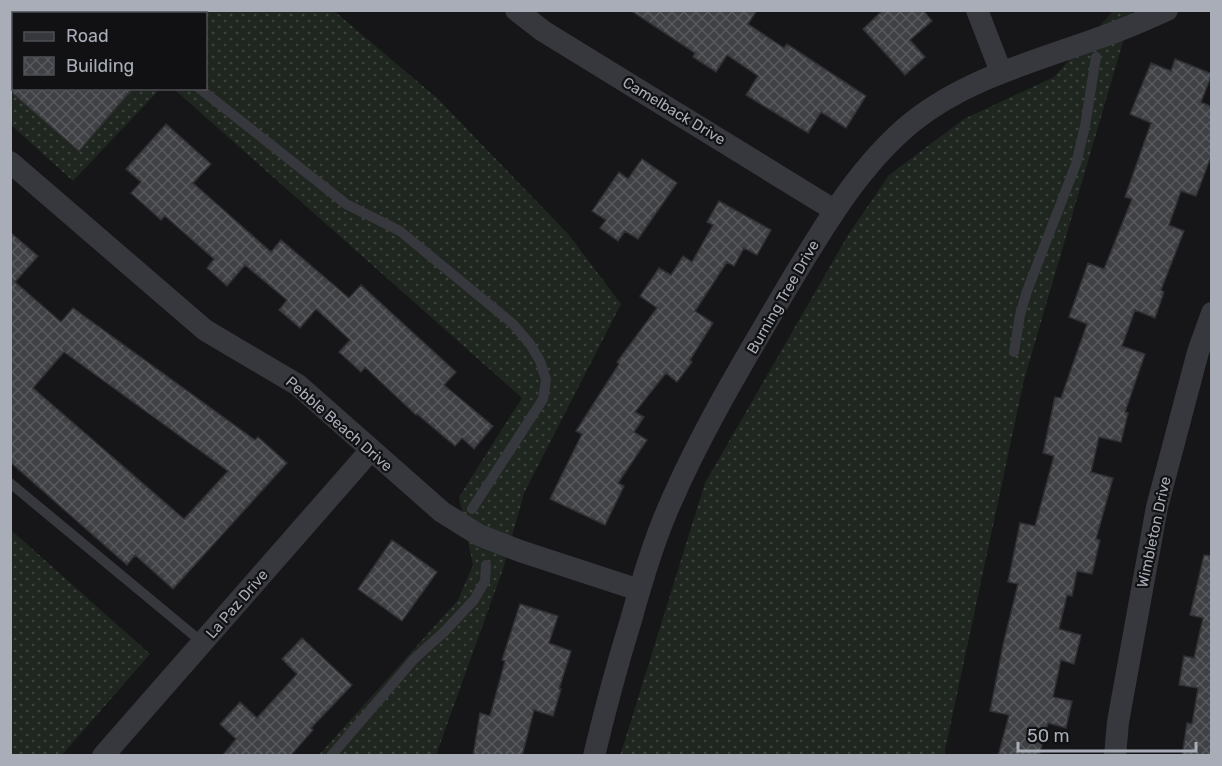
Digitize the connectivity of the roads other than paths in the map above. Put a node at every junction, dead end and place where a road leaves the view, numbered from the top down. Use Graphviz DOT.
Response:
graph roads {
  1 [pos="516,10"];
  2 [pos="977,10"];
  3 [pos="1167,10"];
  4 [pos="1096,57"];
  5 [pos="1001,72"];
  6 [pos="202,90"];
  7 [pos="10,162"];
  8 [pos="834,210"];
  9 [pos="1212,313"];
  10 [pos="1014,352"];
  11 [pos="370,451"];
  12 [pos="10,483"];
  13 [pos="472,509"];
  14 [pos="486,565"];
  15 [pos="639,590"];
  16 [pos="203,643"];
  17 [pos="103,756"];
  18 [pos="331,756"];
  19 [pos="594,756"];
  20 [pos="1115,756"];
  1 -- 8 [label="street, Camelback Drive"];
  2 -- 5 [label="street"];
  3 -- 5 [label="street, Burning Tree Drive"];
  4 -- 10 [label="lane"];
  5 -- 8 [label="street, Burning Tree Drive"];
  6 -- 13 [label="lane"];
  7 -- 11 [label="street, Pebble Beach Drive"];
  8 -- 15 [label="street, Burning Tree Drive"];
  9 -- 20 [label="street, Wimbleton Drive"];
  11 -- 15 [label="street, Pebble Beach Drive"];
  11 -- 16 [label="street, La Paz Drive"];
  12 -- 16 [label="lane"];
  14 -- 18 [label="lane"];
  15 -- 19 [label="street, Burning Tree Drive"];
  16 -- 17 [label="street, La Paz Drive"];
}
